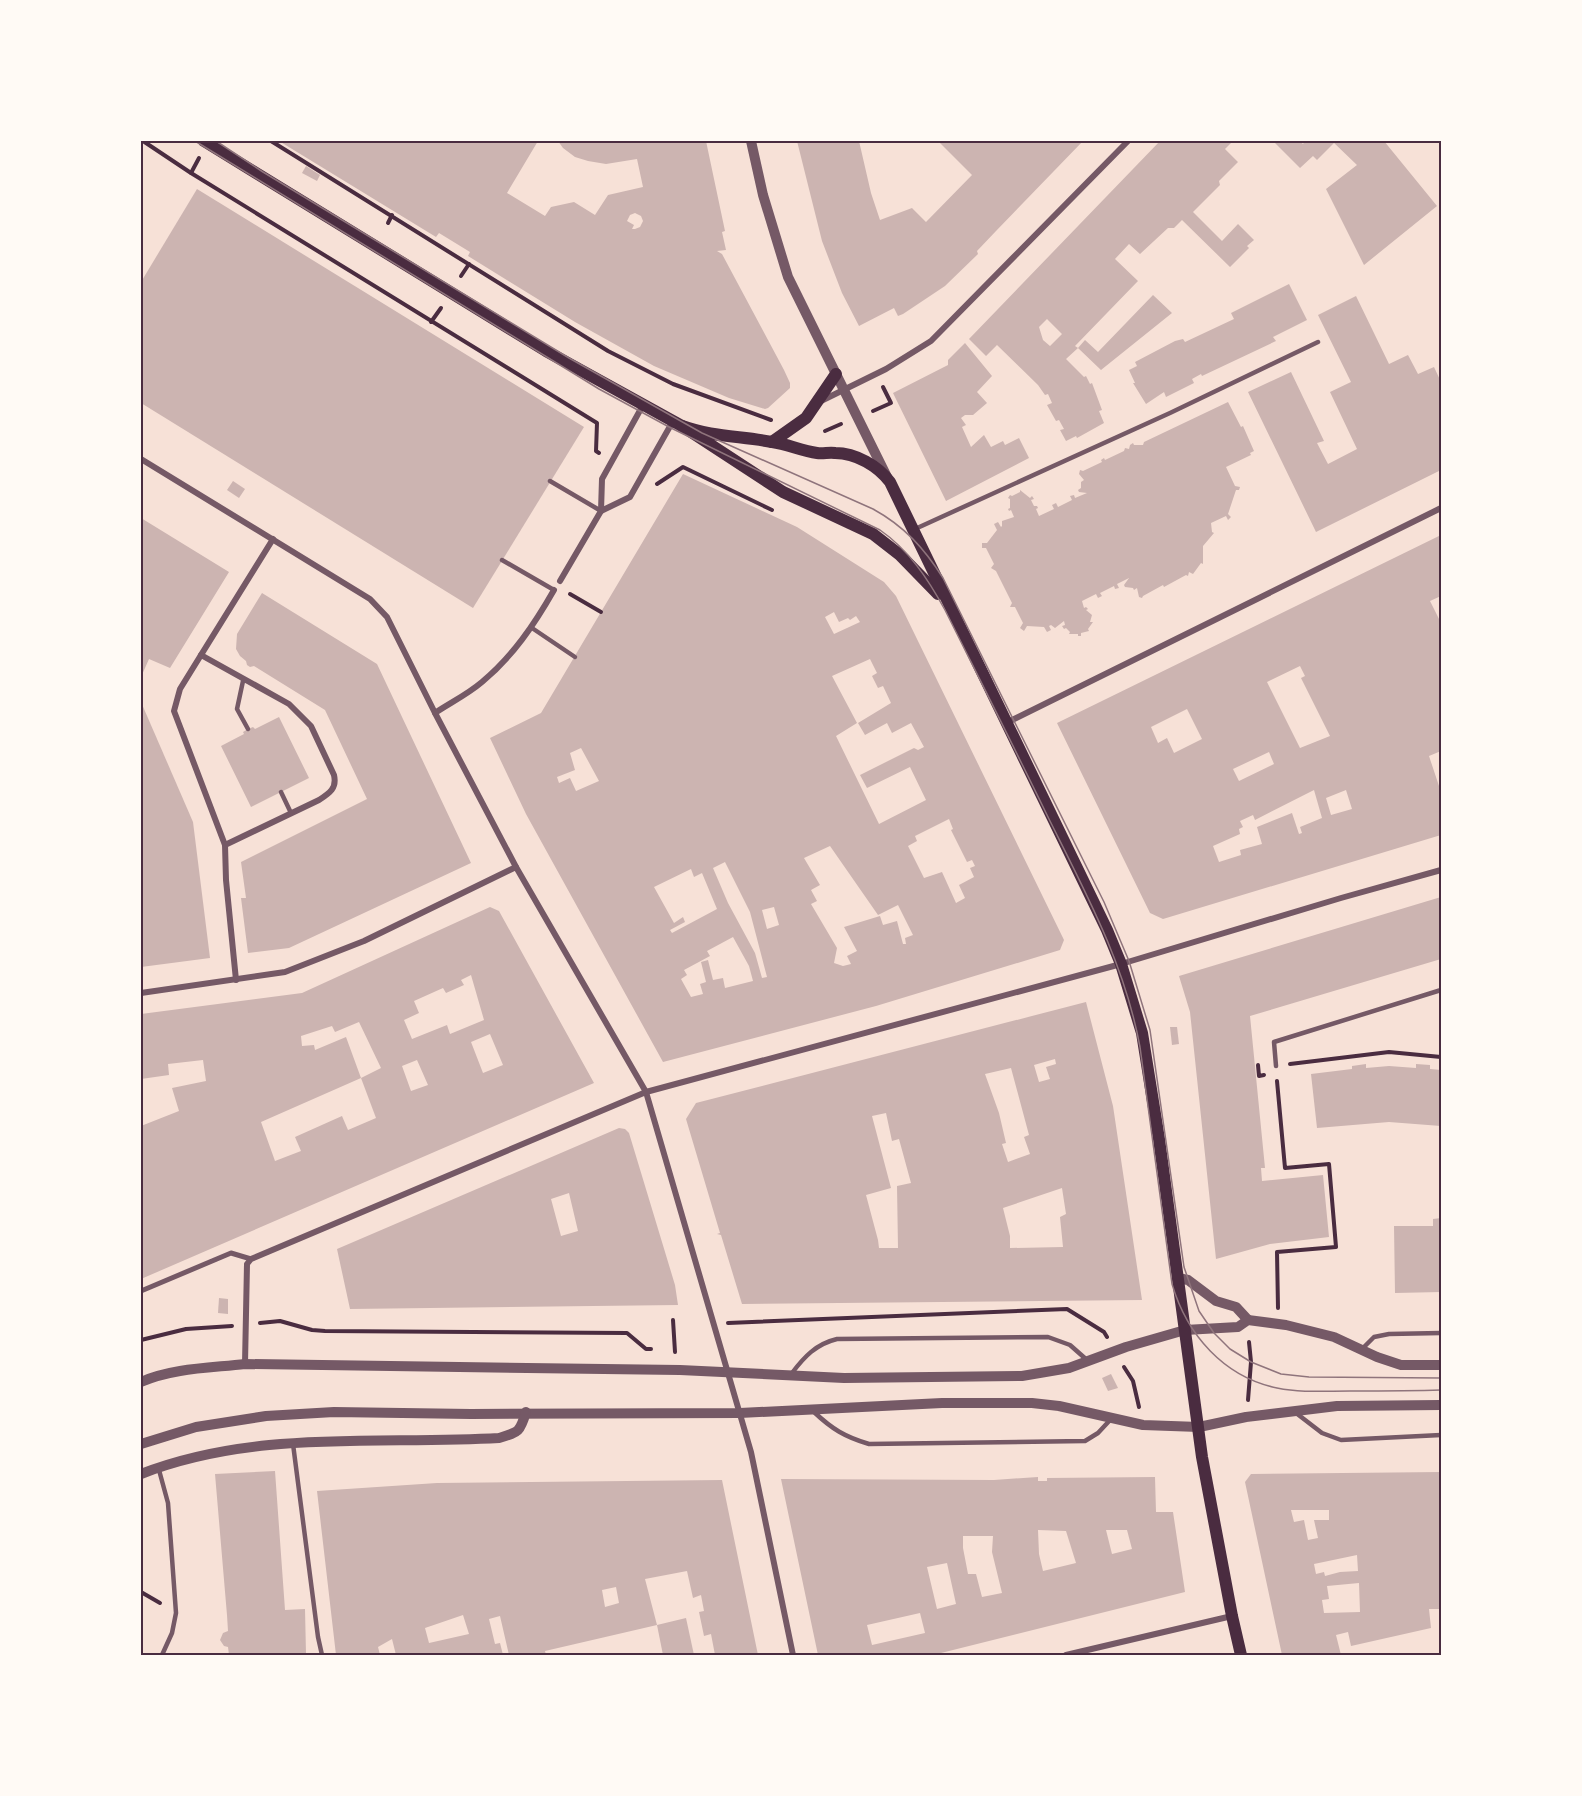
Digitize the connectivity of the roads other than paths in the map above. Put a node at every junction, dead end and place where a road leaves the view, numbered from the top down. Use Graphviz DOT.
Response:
graph roads {
  1 [pos="204,141"];
  2 [pos="751,141"];
  3 [pos="1128,141"];
  4 [pos="1318,342"];
  5 [pos="836,374"];
  6 [pos="844,390"];
  7 [pos="818,403"];
  8 [pos="643,405"];
  9 [pos="678,423"];
  10 [pos="772,441"];
  11 [pos="141,459"];
  12 [pos="550,481"];
  13 [pos="890,482"];
  14 [pos="1441,508"];
  15 [pos="601,511"];
  16 [pos="913,531"];
  17 [pos="273,539"];
  18 [pos="502,560"];
  19 [pos="560,581"];
  20 [pos="554,590"];
  21 [pos="947,603"];
  22 [pos="532,628"];
  23 [pos="201,655"];
  24 [pos="575,657"];
  25 [pos="243,681"];
  26 [pos="435,713"];
  27 [pos="1006,723"];
  28 [pos="248,729"];
  29 [pos="280,792"];
  30 [pos="291,813"];
  31 [pos="225,845"];
  32 [pos="516,867"];
  33 [pos="1441,870"];
  34 [pos="1121,964"];
  35 [pos="236,980"];
  36 [pos="1441,990"];
  37 [pos="141,993"];
  38 [pos="1276,1066"];
  39 [pos="646,1092"];
  40 [pos="251,1259"];
  41 [pos="1178,1278"];
  42 [pos="141,1292"];
  43 [pos="1248,1320"];
  44 [pos="1185,1330"];
  45 [pos="1441,1333"];
  46 [pos="1362,1349"];
  47 [pos="1089,1362"];
  48 [pos="245,1364"];
  49 [pos="1441,1365"];
  50 [pos="728,1371"];
  51 [pos="790,1376"];
  52 [pos="141,1382"];
  53 [pos="1441,1405"];
  54 [pos="812,1410"];
  55 [pos="1294,1411"];
  56 [pos="525,1412"];
  57 [pos="740,1413"];
  58 [pos="1113,1418"];
  59 [pos="1199,1427"];
  60 [pos="1441,1435"];
  61 [pos="293,1442"];
  62 [pos="141,1444"];
  63 [pos="158,1467"];
  64 [pos="141,1474"];
  65 [pos="1232,1616"];
  66 [pos="162,1655"];
  67 [pos="322,1655"];
  68 [pos="793,1655"];
  69 [pos="1066,1655"];
  70 [pos="1241,1655"];
  1 -- 8 [label="main road"];
  2 -- 5 [label="street"];
  3 -- 6 [label="street"];
  4 -- 16 [label="lane"];
  5 -- 6 [label="street"];
  5 -- 7 [label="main road"];
  6 -- 7 [label="street"];
  6 -- 13 [label="street"];
  7 -- 10 [label="main road"];
  8 -- 9 [label="main road"];
  8 -- 15 [label="street"];
  9 -- 10 [label="main road"];
  9 -- 15 [label="street"];
  9 -- 21 [label="main road"];
  10 -- 13 [label="main road"];
  11 -- 17 [label="street"];
  12 -- 15 [label="lane"];
  13 -- 16 [label="main road"];
  14 -- 27 [label="street"];
  15 -- 19 [label="street"];
  16 -- 21 [label="main road"];
  17 -- 23 [label="street"];
  17 -- 26 [label="street"];
  18 -- 20 [label="lane"];
  20 -- 22 [label="street"];
  21 -- 27 [label="main road"];
  22 -- 24 [label="lane"];
  22 -- 26 [label="street"];
  23 -- 25 [label="street"];
  23 -- 31 [label="street"];
  25 -- 28 [label="lane"];
  25 -- 30 [label="street"];
  26 -- 32 [label="street"];
  27 -- 34 [label="main road"];
  29 -- 30 [label="lane"];
  30 -- 31 [label="street"];
  31 -- 35 [label="street"];
  32 -- 35 [label="street"];
  32 -- 39 [label="street"];
  33 -- 34 [label="street"];
  34 -- 39 [label="street"];
  34 -- 41 [label="main road"];
  35 -- 37 [label="street"];
  36 -- 38 [label="lane"];
  39 -- 40 [label="street"];
  39 -- 50 [label="street"];
  40 -- 42 [label="street"];
  40 -- 48 [label="street"];
  41 -- 43 [label="street"];
  41 -- 44 [label="main road"];
  43 -- 44 [label="street"];
  43 -- 46 [label="street"];
  44 -- 47 [label="street"];
  44 -- 59 [label="main road"];
  45 -- 46 [label="lane"];
  46 -- 49 [label="street"];
  47 -- 51 [label="street"];
  47 -- 51 [label="lane"];
  48 -- 50 [label="street"];
  48 -- 52 [label="street"];
  50 -- 51 [label="street"];
  50 -- 57 [label="street"];
  53 -- 55 [label="street"];
  54 -- 57 [label="street"];
  54 -- 58 [label="street"];
  54 -- 58 [label="lane"];
  55 -- 59 [label="street"];
  55 -- 60 [label="lane"];
  56 -- 57 [label="street"];
  56 -- 61 [label="street"];
  56 -- 62 [label="street"];
  57 -- 68 [label="street"];
  58 -- 59 [label="street"];
  59 -- 65 [label="main road"];
  61 -- 63 [label="street"];
  61 -- 67 [label="lane"];
  63 -- 64 [label="street"];
  63 -- 66 [label="lane"];
  65 -- 69 [label="street"];
  65 -- 70 [label="main road"];
}
